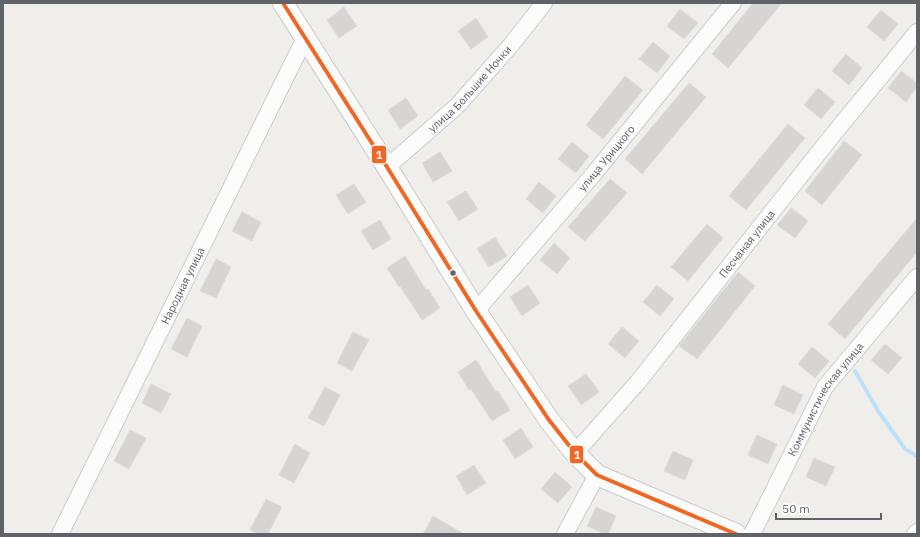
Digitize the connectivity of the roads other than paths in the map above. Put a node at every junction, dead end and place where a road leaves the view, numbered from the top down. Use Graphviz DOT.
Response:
graph roads {
  1 [pos="283,3"];
  2 [pos="544,3"];
  3 [pos="733,3"];
  4 [pos="917,32"];
  5 [pos="305,38"];
  6 [pos="388,167"];
  7 [pos="917,278"];
  8 [pos="476,311"];
  9 [pos="575,453"];
  10 [pos="597,475"];
  11 [pos="60,534"];
  12 [pos="565,534"];
  13 [pos="736,534"];
  14 [pos="752,534"];
  1 -- 5 [label="street"];
  2 -- 6 [label="street, улица Большие Ночки"];
  3 -- 8 [label="street, улица Урицкого"];
  4 -- 9 [label="street, Песчаная улица"];
  5 -- 6 [label="street"];
  5 -- 11 [label="street, Народная улица"];
  6 -- 8 [label="street"];
  7 -- 14 [label="street, Коммунистическая улица"];
  8 -- 9 [label="street"];
  9 -- 10 [label="street"];
  10 -- 12 [label="street"];
  10 -- 13 [label="street"];
}
